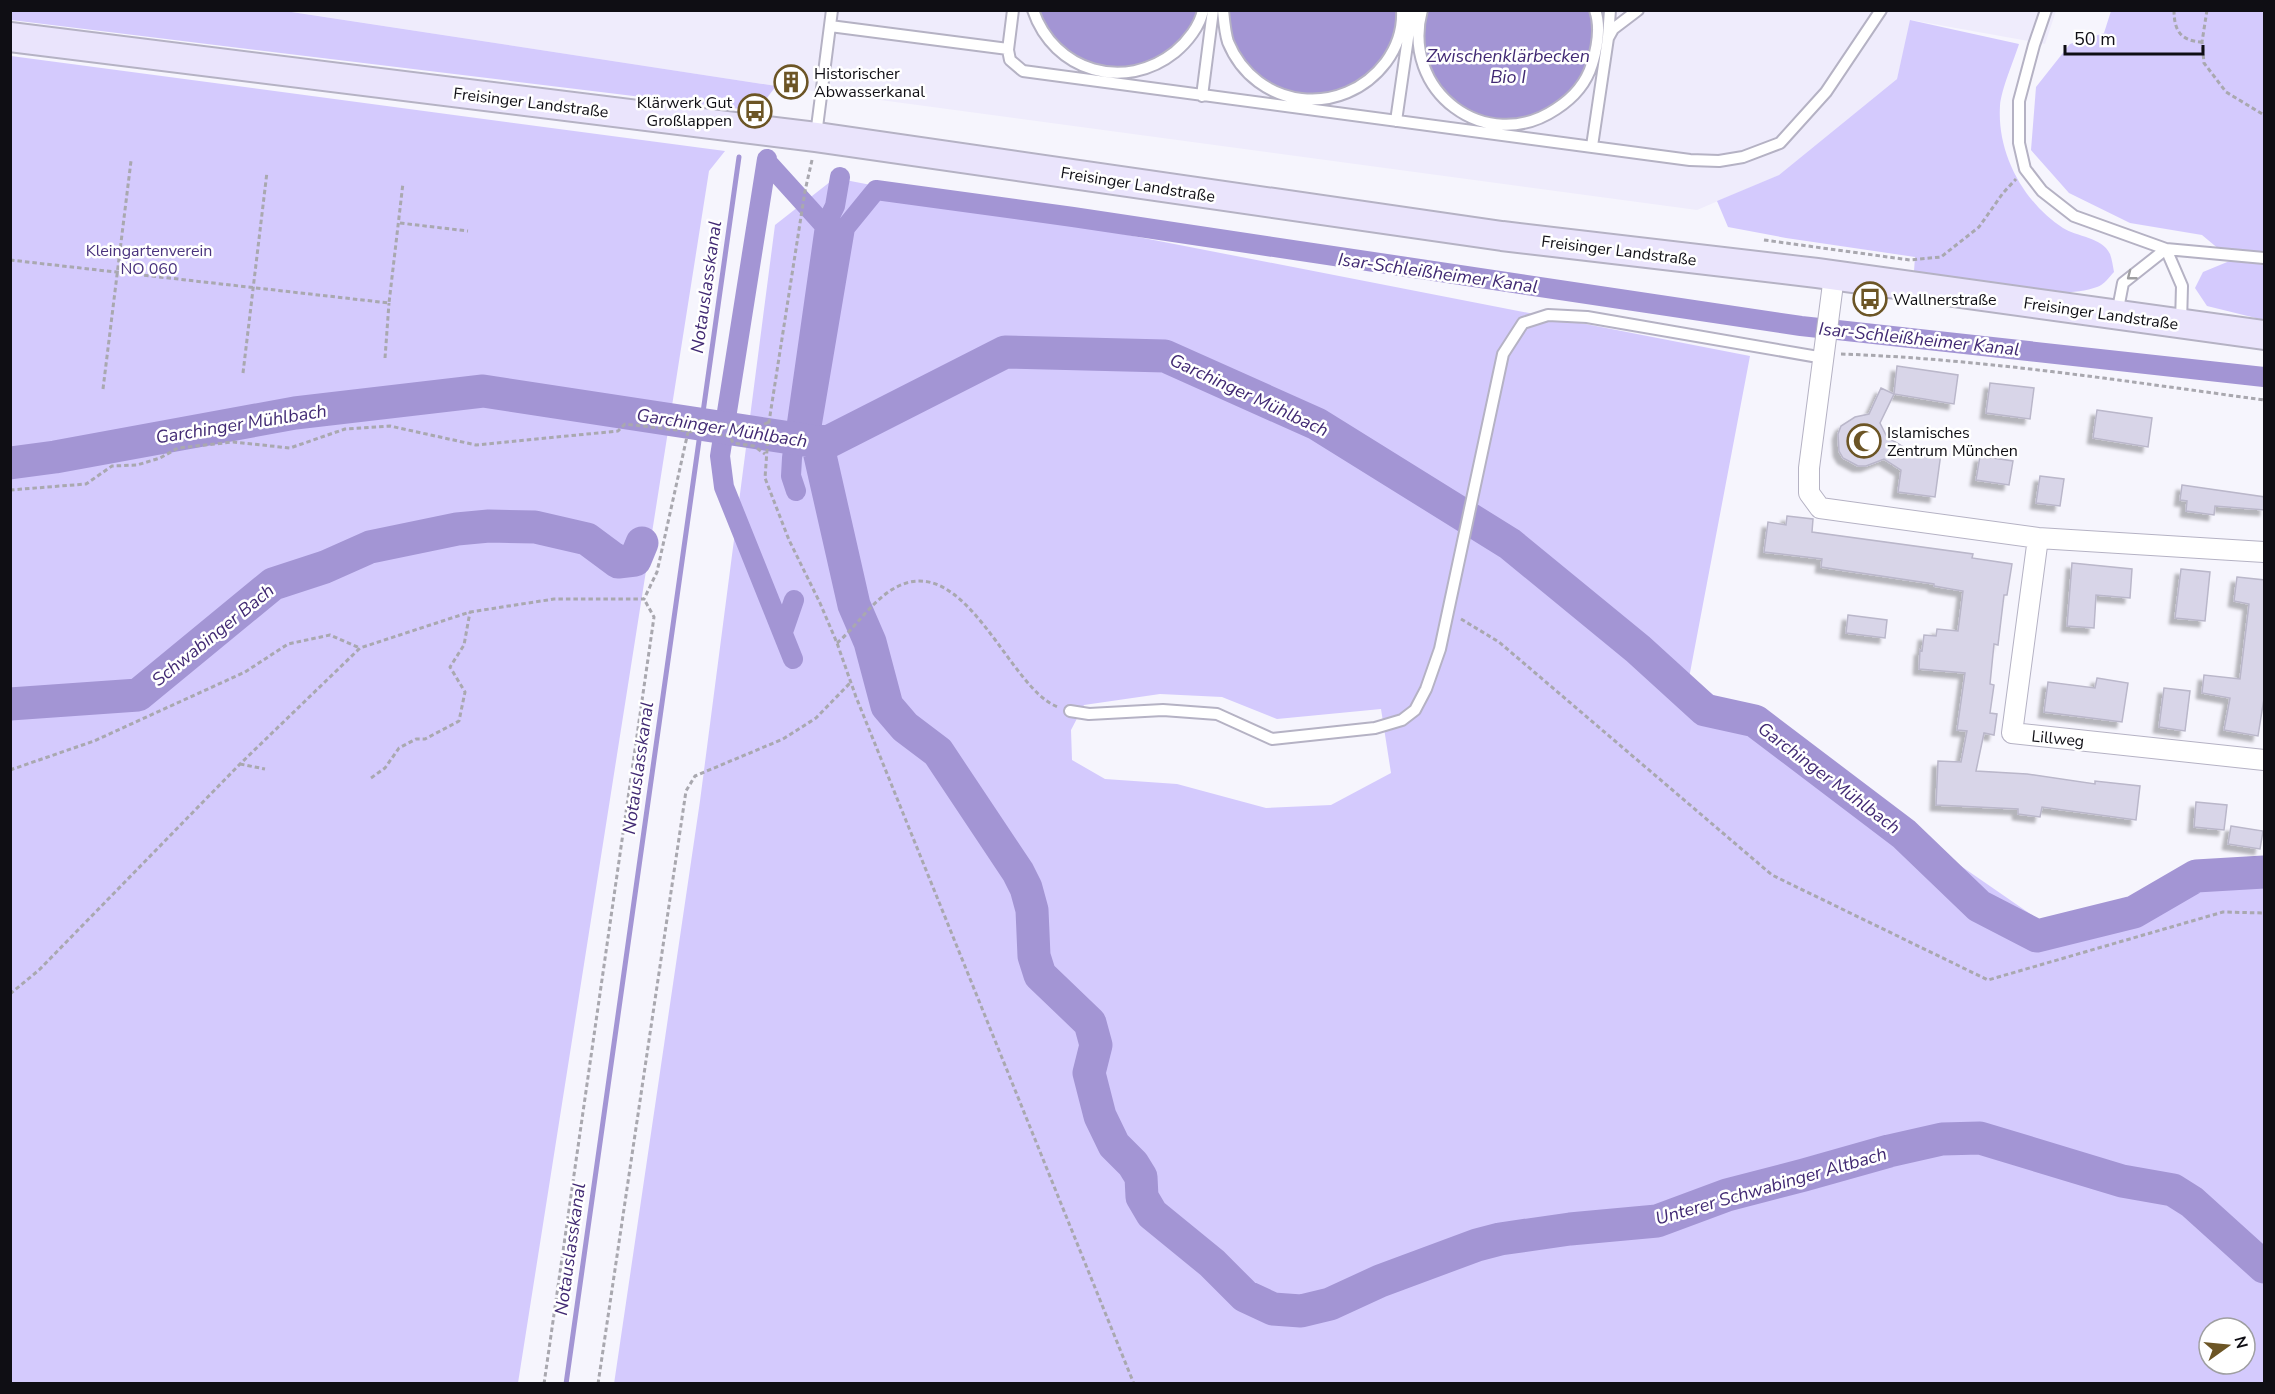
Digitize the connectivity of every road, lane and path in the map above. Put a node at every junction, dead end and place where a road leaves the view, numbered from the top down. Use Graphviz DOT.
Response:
graph roads {
  1 [pos="832,10"];
  2 [pos="1013,10"];
  3 [pos="1033,10"];
  4 [pos="1203,10"];
  5 [pos="1214,10"];
  6 [pos="1223,10"];
  7 [pos="1402,10"];
  8 [pos="1412,10"];
  9 [pos="1422,10"];
  10 [pos="1595,10"];
  11 [pos="1610,10"];
  12 [pos="1638,10"];
  13 [pos="1881,10"];
  14 [pos="2046,10"];
  15 [pos="2174,10"];
  16 [pos="2207,10"];
  17 [pos="1411,24"];
  18 [pos="830,26"];
  19 [pos="10,37"];
  20 [pos="2202,42"];
  21 [pos="1604,45"];
  22 [pos="1008,49"];
  23 [pos="1102,77"];
  24 [pos="1202,96"];
  25 [pos="1299,104"];
  26 [pos="2265,115"];
  27 [pos="1396,122"];
  28 [pos="1499,130"];
  29 [pos="1592,146"];
  30 [pos="814,148"];
  31 [pos="131,161"];
  32 [pos="2025,169"];
  33 [pos="267,172"];
  34 [pos="403,183"];
  35 [pos="400,223"];
  36 [pos="468,231"];
  37 [pos="1764,240"];
  38 [pos="2166,249"];
  39 [pos="2265,258"];
  40 [pos="10,260"];
  41 [pos="117,273"];
  42 [pos="1834,276"];
  43 [pos="253,288"];
  44 [pos="389,303"];
  45 [pos="2117,315"];
  46 [pos="2181,324"];
  47 [pos="2265,335"];
  48 [pos="1825,351"];
  49 [pos="385,358"];
  50 [pos="243,373"];
  51 [pos="103,389"];
  52 [pos="2265,400"];
  53 [pos="690,419"];
  54 [pos="769,422"];
  55 [pos="688,432"];
  56 [pos="765,454"];
  57 [pos="10,490"];
  58 [pos="2038,538"];
  59 [pos="2265,552"];
  60 [pos="644,599"];
  61 [pos="470,612"];
  62 [pos="1449,612"];
  63 [pos="837,643"];
  64 [pos="360,648"];
  65 [pos="850,683"];
  66 [pos="1070,711"];
  67 [pos="2265,760"];
  68 [pos="240,764"];
  69 [pos="265,769"];
  70 [pos="10,770"];
  71 [pos="371,778"];
  72 [pos="2265,913"];
  73 [pos="10,994"];
  74 [pos="544,1383"];
  75 [pos="598,1383"];
  76 [pos="1134,1383"];
  1 -- 18 [label="lane"];
  2 -- 22 [label="lane"];
  3 -- 23 [label="lane"];
  4 -- 23 [label="lane"];
  5 -- 24 [label="lane"];
  6 -- 25 [label="lane"];
  7 -- 17 [label="lane"];
  8 -- 17 [label="lane"];
  9 -- 17 [label="lane"];
  10 -- 21 [label="lane"];
  11 -- 21 [label="lane"];
  12 -- 21 [label="lane"];
  13 -- 29 [label="lane"];
  14 -- 32 [label="lane"];
  15 -- 20 [label="path"];
  16 -- 20 [label="path"];
  17 -- 25 [label="lane"];
  17 -- 27 [label="lane"];
  17 -- 28 [label="lane"];
  18 -- 22 [label="lane"];
  18 -- 30 [label="lane"];
  19 -- 30 [label="main road, Freisinger Landstraße"];
  20 -- 26 [label="path"];
  21 -- 28 [label="lane"];
  21 -- 29 [label="lane"];
  22 -- 23 [label="lane"];
  23 -- 24 [label="lane"];
  24 -- 25 [label="lane"];
  25 -- 27 [label="lane"];
  27 -- 28 [label="lane"];
  28 -- 29 [label="lane"];
  30 -- 42 [label="main road, Freisinger Landstraße"];
  30 -- 54 [label="path"];
  31 -- 41 [label="path"];
  32 -- 37 [label="path"];
  32 -- 38 [label="lane"];
  33 -- 43 [label="path"];
  34 -- 35 [label="path"];
  35 -- 36 [label="path"];
  35 -- 44 [label="path"];
  38 -- 39 [label="lane"];
  38 -- 45 [label="lane, one-way"];
  38 -- 46 [label="lane"];
  40 -- 41 [label="path"];
  41 -- 43 [label="path"];
  41 -- 51 [label="path"];
  42 -- 45 [label="main road, Freisinger Landstraße"];
  42 -- 48 [label="street"];
  43 -- 44 [label="path"];
  43 -- 50 [label="path"];
  44 -- 49 [label="path"];
  45 -- 46 [label="main road, Freisinger Landstraße"];
  46 -- 47 [label="main road, Freisinger Landstraße"];
  48 -- 52 [label="path"];
  48 -- 58 [label="street"];
  48 -- 62 [label="lane"];
  53 -- 54 [label="path"];
  54 -- 56 [label="path"];
  55 -- 56 [label="path"];
  55 -- 57 [label="path"];
  55 -- 60 [label="path"];
  56 -- 63 [label="path"];
  58 -- 59 [label="street"];
  58 -- 67 [label="street, Lillweg"];
  60 -- 61 [label="path"];
  60 -- 74 [label="path"];
  61 -- 64 [label="path"];
  61 -- 71 [label="path"];
  62 -- 66 [label="lane"];
  62 -- 72 [label="path"];
  63 -- 65 [label="path"];
  63 -- 66 [label="path"];
  64 -- 68 [label="path"];
  64 -- 70 [label="path"];
  65 -- 75 [label="path"];
  65 -- 76 [label="path"];
  68 -- 69 [label="path"];
  68 -- 73 [label="path"];
}
